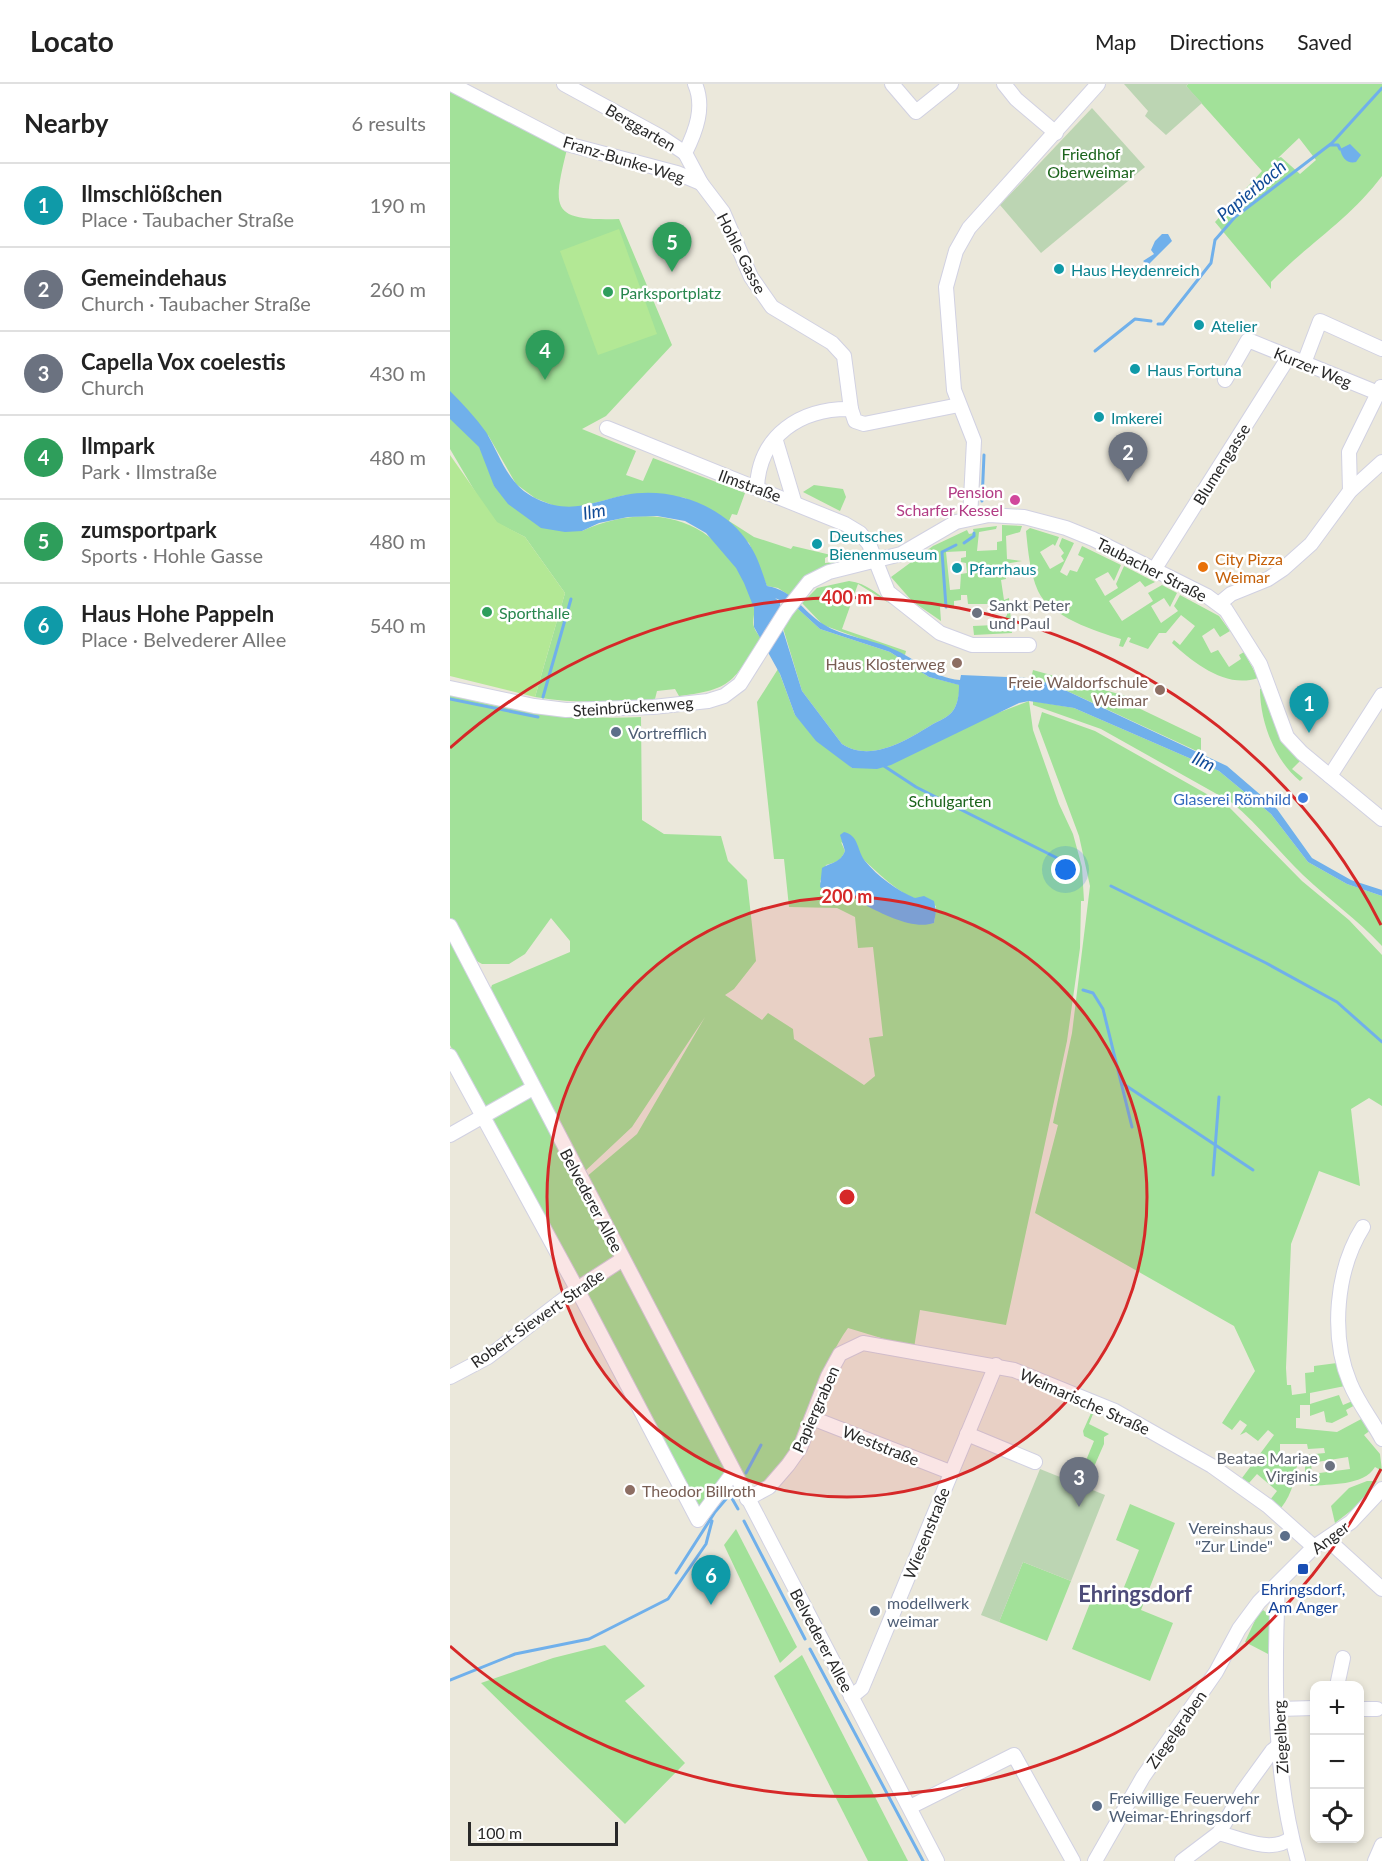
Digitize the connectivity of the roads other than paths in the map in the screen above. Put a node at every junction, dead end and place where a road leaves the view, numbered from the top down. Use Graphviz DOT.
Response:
graph roads {
  1 [pos="451,84"];
  2 [pos="564,84"];
  3 [pos="695,84"];
  4 [pos="892,84"];
  5 [pos="951,84"];
  6 [pos="1004,84"];
  7 [pos="1098,84"];
  8 [pos="1056,133"];
  9 [pos="685,153"];
  10 [pos="701,183"];
  11 [pos="1382,349"];
  12 [pos="1288,357"];
  13 [pos="1304,363"];
  14 [pos="1225,381"];
  15 [pos="1380,389"];
  16 [pos="959,405"];
  17 [pos="851,410"];
  18 [pos="607,428"];
  19 [pos="776,441"];
  20 [pos="1382,462"];
  21 [pos="757,488"];
  22 [pos="1350,490"];
  23 [pos="794,501"];
  24 [pos="970,518"];
  25 [pos="874,563"];
  26 [pos="1154,570"];
  27 [pos="1219,604"];
  28 [pos="1029,645"];
  29 [pos="450,688"];
  30 [pos="1382,695"];
  31 [pos="1330,776"];
  32 [pos="1382,819"];
  33 [pos="450,926"];
  34 [pos="450,1056"];
  35 [pos="532,1088"];
  36 [pos="482,1119"];
  37 [pos="450,1135"];
  38 [pos="1363,1227"];
  39 [pos="623,1259"];
  40 [pos="577,1288"];
  41 [pos="858,1343"];
  42 [pos="996,1365"];
  43 [pos="450,1377"];
  44 [pos="812,1418"];
  45 [pos="967,1434"];
  46 [pos="1382,1439"];
  47 [pos="1035,1462"];
  48 [pos="950,1472"];
  49 [pos="733,1473"];
  50 [pos="1382,1489"];
  51 [pos="747,1499"];
  52 [pos="1327,1539"];
  53 [pos="1314,1547"];
  54 [pos="1278,1584"];
  55 [pos="1382,1589"];
  56 [pos="1239,1629"];
  57 [pos="1343,1658"];
  58 [pos="1338,1681"];
  59 [pos="851,1697"];
  60 [pos="1310,1705"];
  61 [pos="1278,1709"];
  62 [pos="1364,1709"];
  63 [pos="1377,1709"];
  64 [pos="1278,1746"];
  65 [pos="910,1807"];
  66 [pos="1219,1833"];
  67 [pos="1291,1838"];
  68 [pos="1382,1845"];
  69 [pos="937,1861"];
  70 [pos="1073,1861"];
  71 [pos="1095,1861"];
  72 [pos="1182,1861"];
  73 [pos="1298,1861"];
  74 [pos="1375,1861"];
  1 -- 10 [label="street, Franz-Bunke-Weg"];
  2 -- 9 [label="street, Berggarten"];
  3 -- 9 [label="street"];
  4 -- 5 [label="street"];
  6 -- 8 [label="street"];
  7 -- 8 [label="street"];
  8 -- 16 [label="street"];
  9 -- 10 [label="street, Hohle Gasse"];
  10 -- 17 [label="street, Hohle Gasse"];
  11 -- 13 [label="street"];
  12 -- 13 [label="street, Kurzer Weg"];
  12 -- 14 [label="street, Kurzer Weg"];
  12 -- 26 [label="street, Blumengasse"];
  13 -- 15 [label="street, Kurzer Weg"];
  15 -- 22 [label="street"];
  16 -- 17 [label="street"];
  16 -- 24 [label="street"];
  17 -- 19 [label="street"];
  18 -- 21 [label="street, Ilmstraße"];
  19 -- 21 [label="street"];
  19 -- 23 [label="street"];
  20 -- 22 [label="street"];
  21 -- 23 [label="street, Ilmstraße"];
  22 -- 27 [label="street"];
  23 -- 25 [label="street, Ilmstraße"];
  24 -- 25 [label="street, Taubacher Straße"];
  24 -- 26 [label="street, Taubacher Straße"];
  25 -- 28 [label="street, Ilmstraße"];
  25 -- 29 [label="street, Steinbrückenweg"];
  26 -- 27 [label="street, Taubacher Straße"];
  27 -- 31 [label="street, Taubacher Straße"];
  30 -- 31 [label="street"];
  31 -- 32 [label="street, Taubacher Straße"];
  33 -- 35 [label="street, Belvederer Allee"];
  34 -- 36 [label="street"];
  35 -- 36 [label="street"];
  35 -- 39 [label="street, Belvederer Allee"];
  36 -- 37 [label="street"];
  36 -- 40 [label="street"];
  38 -- 46 [label="street"];
  39 -- 40 [label="street, Robert-Siewert-Straße"];
  39 -- 49 [label="street, Belvederer Allee"];
  40 -- 43 [label="street, Robert-Siewert-Straße"];
  40 -- 49 [label="street"];
  41 -- 42 [label="street, Weimarische Straße"];
  41 -- 44 [label="street, Papiergraben"];
  42 -- 45 [label="street, Wiesenstraße"];
  42 -- 53 [label="street, Weimarische Straße"];
  44 -- 48 [label="street, Weststraße"];
  44 -- 51 [label="street, Papiergraben"];
  45 -- 47 [label="street"];
  45 -- 48 [label="street, Wiesenstraße"];
  48 -- 59 [label="street, Wiesenstraße"];
  49 -- 51 [label="street, Belvederer Allee"];
  50 -- 52 [label="street, Anger"];
  51 -- 59 [label="street, Belvederer Allee"];
  52 -- 53 [label="street, Anger"];
  52 -- 55 [label="street"];
  53 -- 54 [label="street, Anger"];
  54 -- 56 [label="street, Anger"];
  54 -- 61 [label="street, Ziegelberg"];
  56 -- 71 [label="street, Ziegelgraben"];
  57 -- 58 [label="street"];
  59 -- 65 [label="street, Belvederer Allee"];
  60 -- 61 [label="street"];
  61 -- 64 [label="street, Ziegelberg"];
  62 -- 63 [label="street"];
  64 -- 66 [label="street"];
  64 -- 67 [label="street, Ziegelberg"];
  65 -- 69 [label="street, Belvederer Allee"];
  65 -- 70 [label="street"];
  66 -- 67 [label="street"];
  66 -- 72 [label="street"];
  67 -- 73 [label="street, Ziegelberg"];
  68 -- 74 [label="street"];
}
